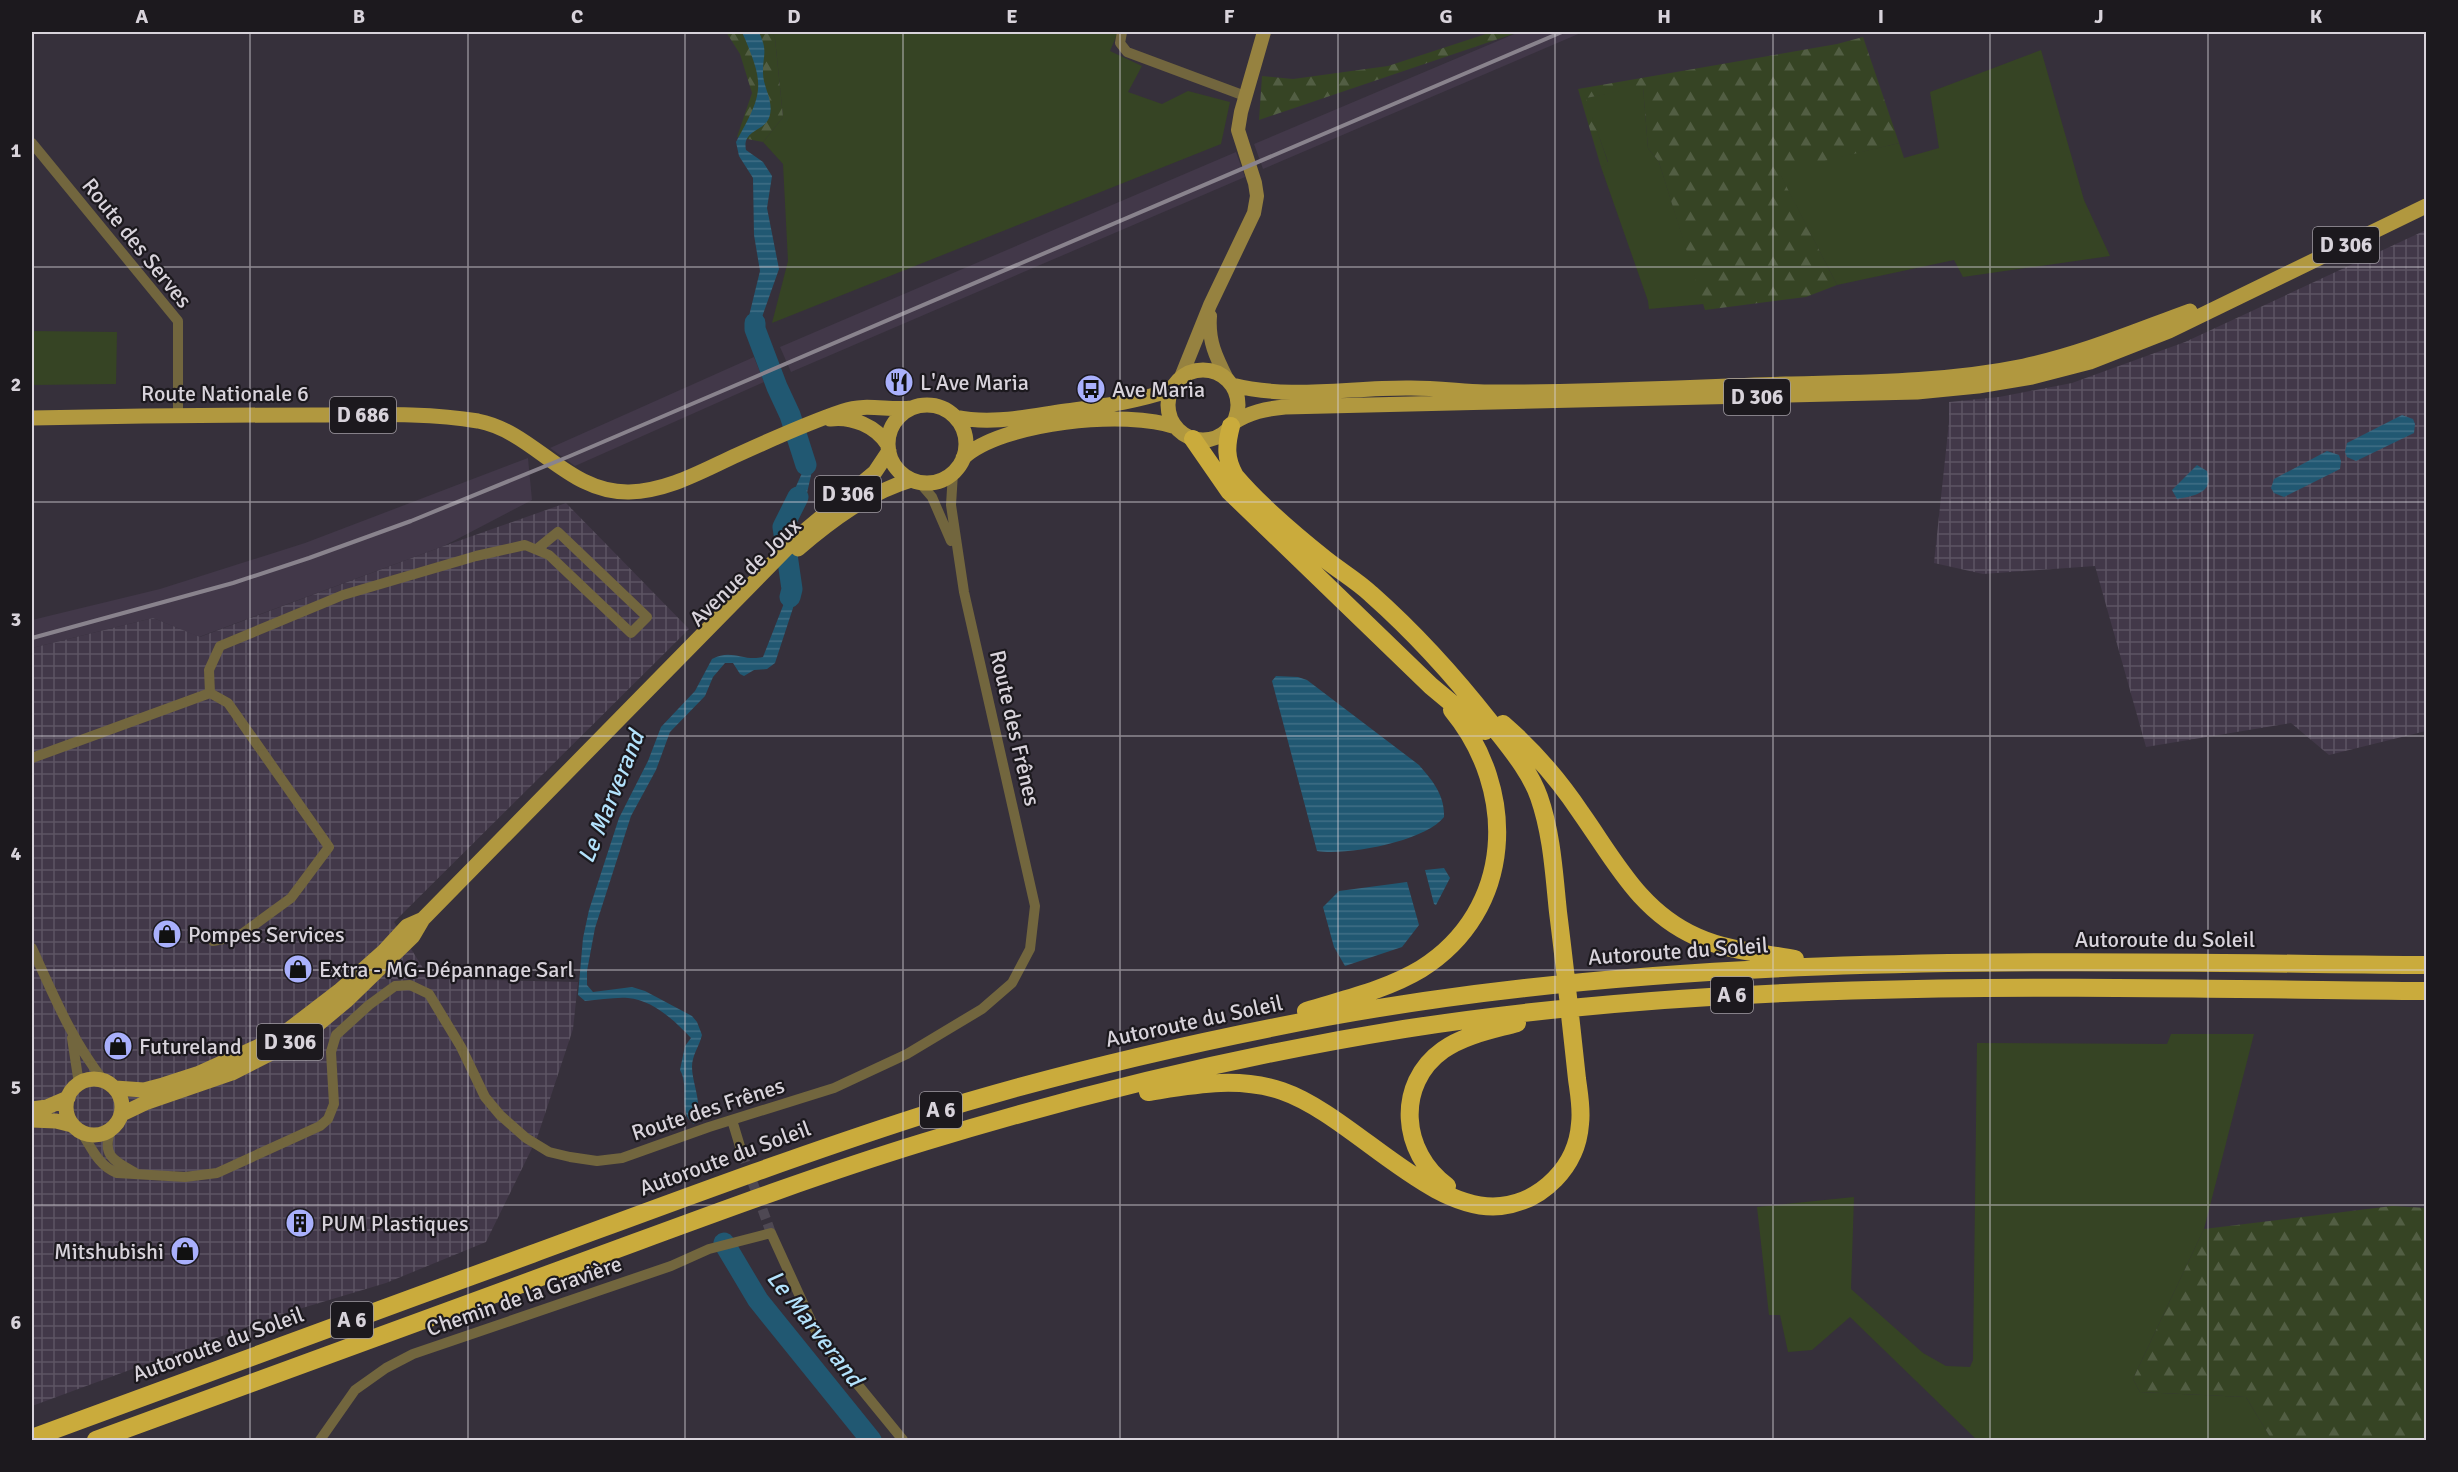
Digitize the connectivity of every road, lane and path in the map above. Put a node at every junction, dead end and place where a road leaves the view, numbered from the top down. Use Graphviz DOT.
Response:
graph roads {
  1 [pos="1122,32"];
  2 [pos="1264,32"];
  3 [pos="1245,96"];
  4 [pos="32,143"];
  5 [pos="2427,206"];
  6 [pos="1210,305"];
  7 [pos="1181,377"];
  8 [pos="1230,382"];
  9 [pos="1910,388"];
  10 [pos="1170,390"];
  11 [pos="912,408"];
  12 [pos="178,415"];
  13 [pos="955,417"];
  14 [pos="32,418"];
  15 [pos="816,421"];
  16 [pos="1232,424"];
  17 [pos="1176,427"];
  18 [pos="1193,439"];
  19 [pos="889,448"];
  20 [pos="963,458"];
  21 [pos="952,473"];
  22 [pos="915,481"];
  23 [pos="800,540"];
  24 [pos="537,549"];
  25 [pos="956,552"];
  26 [pos="1431,686"];
  27 [pos="210,693"];
  28 [pos="1471,698"];
  29 [pos="32,758"];
  30 [pos="423,919"];
  31 [pos="213,941"];
  32 [pos="32,948"];
  33 [pos="1560,956"];
  34 [pos="1830,965"];
  35 [pos="2427,965"];
  36 [pos="2427,991"];
  37 [pos="1573,1007"];
  38 [pos="70,1029"];
  39 [pos="1216,1040"];
  40 [pos="1570,1042"];
  41 [pos="79,1084"];
  42 [pos="109,1085"];
  43 [pos="68,1098"];
  44 [pos="1047,1106"];
  45 [pos="32,1109"];
  46 [pos="122,1114"];
  47 [pos="32,1120"];
  48 [pos="732,1120"];
  49 [pos="77,1129"];
  50 [pos="111,1130"];
  51 [pos="742,1153"];
  52 [pos="136,1174"];
  53 [pos="32,1438"];
  54 [pos="96,1440"];
  55 [pos="320,1440"];
  56 [pos="903,1440"];
  1 -- 3 [label="street"];
  2 -- 3 [label="main road"];
  3 -- 6 [label="main road"];
  4 -- 12 [label="street, Route des Serves"];
  5 -- 9 [label="main road, D 306"];
  6 -- 7 [label="main road"];
  6 -- 8 [label="main road"];
  7 -- 8 [label="main road"];
  7 -- 10 [label="main road"];
  8 -- 9 [label="main road, D 306"];
  8 -- 16 [label="main road"];
  9 -- 16 [label="main road, D 306"];
  10 -- 13 [label="main road"];
  10 -- 17 [label="main road"];
  11 -- 13 [label="main road"];
  11 -- 15 [label="main road, Route Nationale 6 / D 686"];
  11 -- 19 [label="main road"];
  12 -- 14 [label="main road, Route Nationale 6 / D 686"];
  12 -- 15 [label="main road, Route Nationale 6 / D 686"];
  13 -- 20 [label="main road"];
  15 -- 19 [label="main road, Route Nationale 6"];
  16 -- 18 [label="main road"];
  16 -- 28 [label="highway"];
  17 -- 18 [label="main road"];
  17 -- 20 [label="main road"];
  18 -- 26 [label="highway"];
  19 -- 22 [label="main road"];
  19 -- 23 [label="main road, Avenue de Joux / D 306"];
  20 -- 21 [label="main road"];
  21 -- 22 [label="main road"];
  21 -- 25 [label="street, Route des Frênes"];
  22 -- 23 [label="main road, Avenue de Joux / D 306"];
  22 -- 25 [label="street, Route des Frênes"];
  23 -- 30 [label="main road, Avenue de Joux / D 306"];
  24 -- 24 [label="street"];
  24 -- 27 [label="street"];
  25 -- 48 [label="street, Route des Frênes"];
  26 -- 33 [label="highway"];
  26 -- 39 [label="highway"];
  27 -- 29 [label="street"];
  27 -- 31 [label="street"];
  28 -- 33 [label="highway"];
  28 -- 34 [label="highway"];
  30 -- 42 [label="main road, Avenue de Joux / D 306"];
  30 -- 46 [label="main road, Avenue de Joux / D 306"];
  32 -- 38 [label="street"];
  33 -- 40 [label="highway"];
  34 -- 35 [label="highway, Autoroute du Soleil / A 6"];
  34 -- 39 [label="highway, Autoroute du Soleil / A 6"];
  36 -- 37 [label="highway, Autoroute du Soleil / A 6"];
  37 -- 40 [label="highway"];
  37 -- 44 [label="highway, Autoroute du Soleil / A 6"];
  38 -- 41 [label="street"];
  38 -- 42 [label="street"];
  39 -- 53 [label="highway, Autoroute du Soleil / A 6"];
  40 -- 44 [label="highway"];
  41 -- 42 [label="main road"];
  41 -- 43 [label="main road"];
  42 -- 46 [label="main road"];
  43 -- 45 [label="main road"];
  43 -- 49 [label="main road"];
  44 -- 54 [label="highway, Autoroute du Soleil / A 6"];
  46 -- 50 [label="main road"];
  47 -- 49 [label="main road"];
  48 -- 51 [label="street"];
  48 -- 52 [label="street, Route des Frênes"];
  49 -- 50 [label="main road"];
  49 -- 52 [label="street, Route des Frênes"];
  50 -- 52 [label="street"];
  55 -- 56 [label="street, Chemin de la Gravière"];
}
